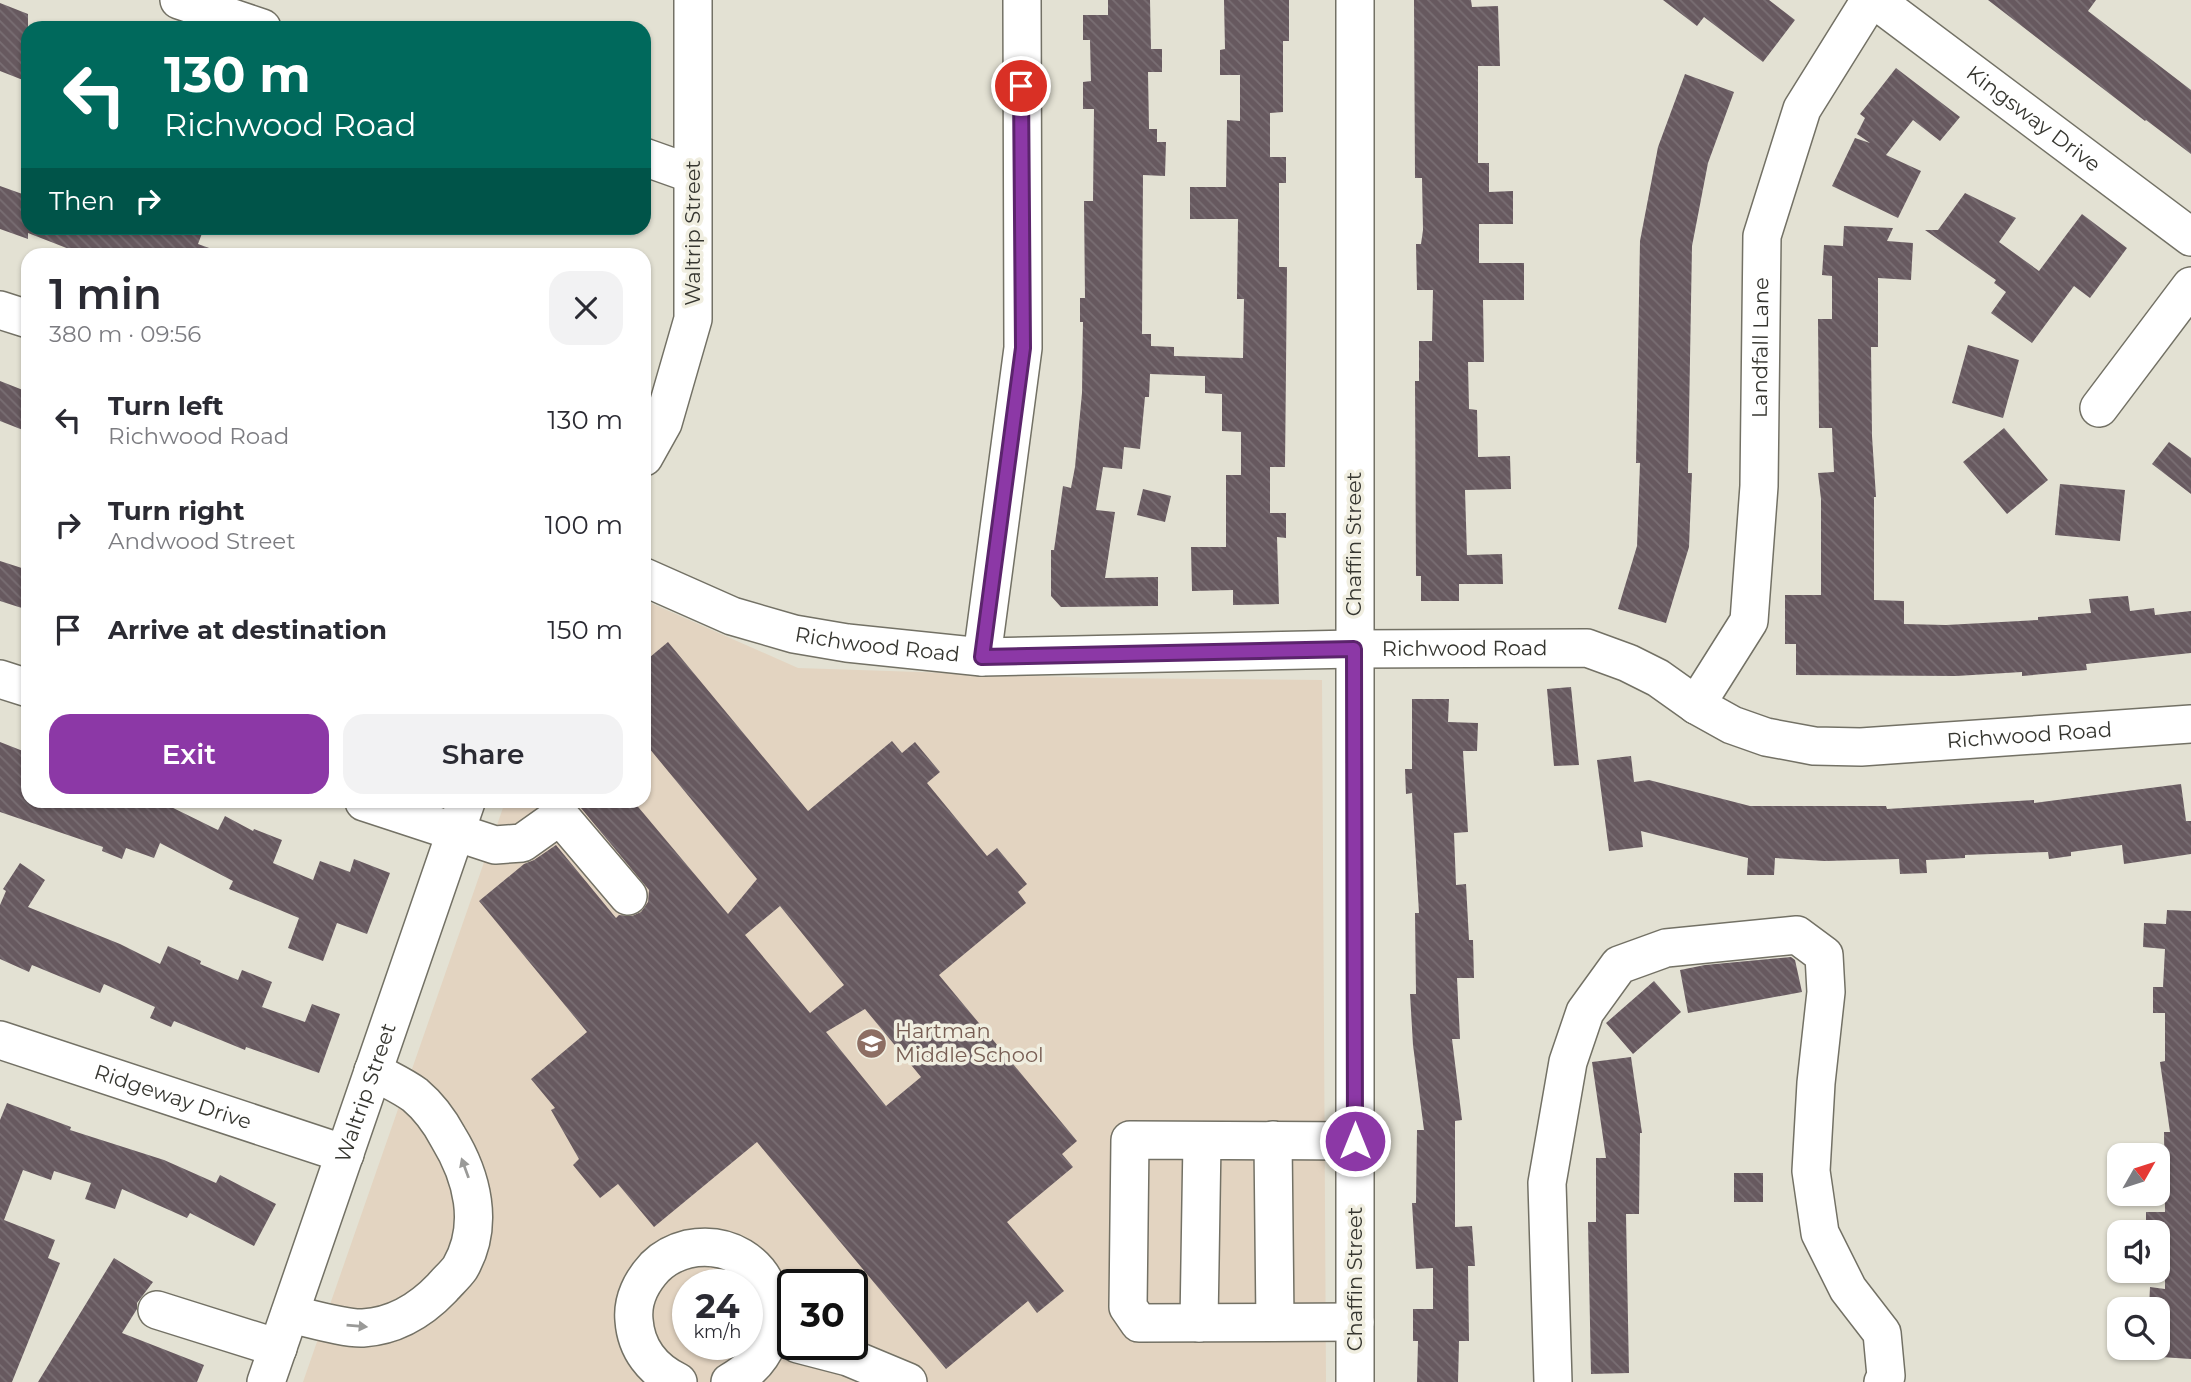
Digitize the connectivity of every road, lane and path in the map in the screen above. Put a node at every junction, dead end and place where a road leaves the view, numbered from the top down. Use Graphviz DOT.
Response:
graph roads {
  1 [pos="179,0"];
  2 [pos="693,0"];
  3 [pos="1022,0"];
  4 [pos="1355,0"];
  5 [pos="1873,0"];
  6 [pos="241,21"];
  7 [pos="651,159"];
  8 [pos="692,174"];
  9 [pos="2191,237"];
  10 [pos="2191,286"];
  11 [pos="0,310"];
  12 [pos="21,317"];
  13 [pos="2099,408"];
  14 [pos="651,444"];
  15 [pos="651,580"];
  16 [pos="1354,649"];
  17 [pos="982,657"];
  18 [pos="0,679"];
  19 [pos="21,686"];
  20 [pos="1696,705"];
  21 [pos="2191,724"];
  22 [pos="402,808"];
  23 [pos="460,817"];
  24 [pos="628,896"];
  25 [pos="0,1040"];
  26 [pos="373,1071"];
  27 [pos="1273,1140"];
  28 [pos="1202,1141"];
  29 [pos="1355,1141"];
  30 [pos="345,1154"];
  31 [pos="157,1310"];
  32 [pos="290,1314"];
  33 [pos="1275,1322"];
  34 [pos="1355,1322"];
  35 [pos="1199,1323"];
  36 [pos="777,1337"];
  37 [pos="777,1353"];
  38 [pos="855,1360"];
  39 [pos="272,1365"];
  40 [pos="678,1382"];
  41 [pos="730,1382"];
  42 [pos="908,1382"];
  43 [pos="1355,1382"];
  44 [pos="1553,1382"];
  45 [pos="1883,1382"];
  1 -- 6 [label="street"];
  2 -- 8 [label="street, Waltrip Street"];
  3 -- 17 [label="street"];
  4 -- 16 [label="street, Chaffin Street"];
  5 -- 9 [label="street, Kingsway Drive"];
  5 -- 20 [label="street, Landfall Lane"];
  7 -- 8 [label="street"];
  8 -- 14 [label="street, Waltrip Street"];
  10 -- 13 [label="street"];
  11 -- 12 [label="street"];
  15 -- 17 [label="street, Richwood Road"];
  16 -- 17 [label="street, Richwood Road"];
  16 -- 20 [label="street, Richwood Road"];
  16 -- 29 [label="street, Chaffin Street"];
  18 -- 19 [label="street"];
  20 -- 21 [label="street, Richwood Road"];
  22 -- 23 [label="street"];
  23 -- 24 [label="street"];
  23 -- 26 [label="street, Waltrip Street"];
  25 -- 30 [label="street, Ridgeway Drive"];
  26 -- 30 [label="street, Waltrip Street"];
  32 -- 26 [label="street, one-way"];
  27 -- 28 [label="street"];
  27 -- 29 [label="street"];
  27 -- 33 [label="street"];
  28 -- 35 [label="street"];
  28 -- 35 [label="street"];
  29 -- 34 [label="street, Chaffin Street"];
  30 -- 32 [label="street, Waltrip Street"];
  31 -- 39 [label="street"];
  32 -- 39 [label="street, Waltrip Street"];
  33 -- 34 [label="street"];
  33 -- 35 [label="street"];
  34 -- 43 [label="street, Chaffin Street"];
  36 -- 40 [label="street"];
  37 -- 41 [label="street"];
  38 -- 42 [label="street"];
  44 -- 45 [label="street"];
}
